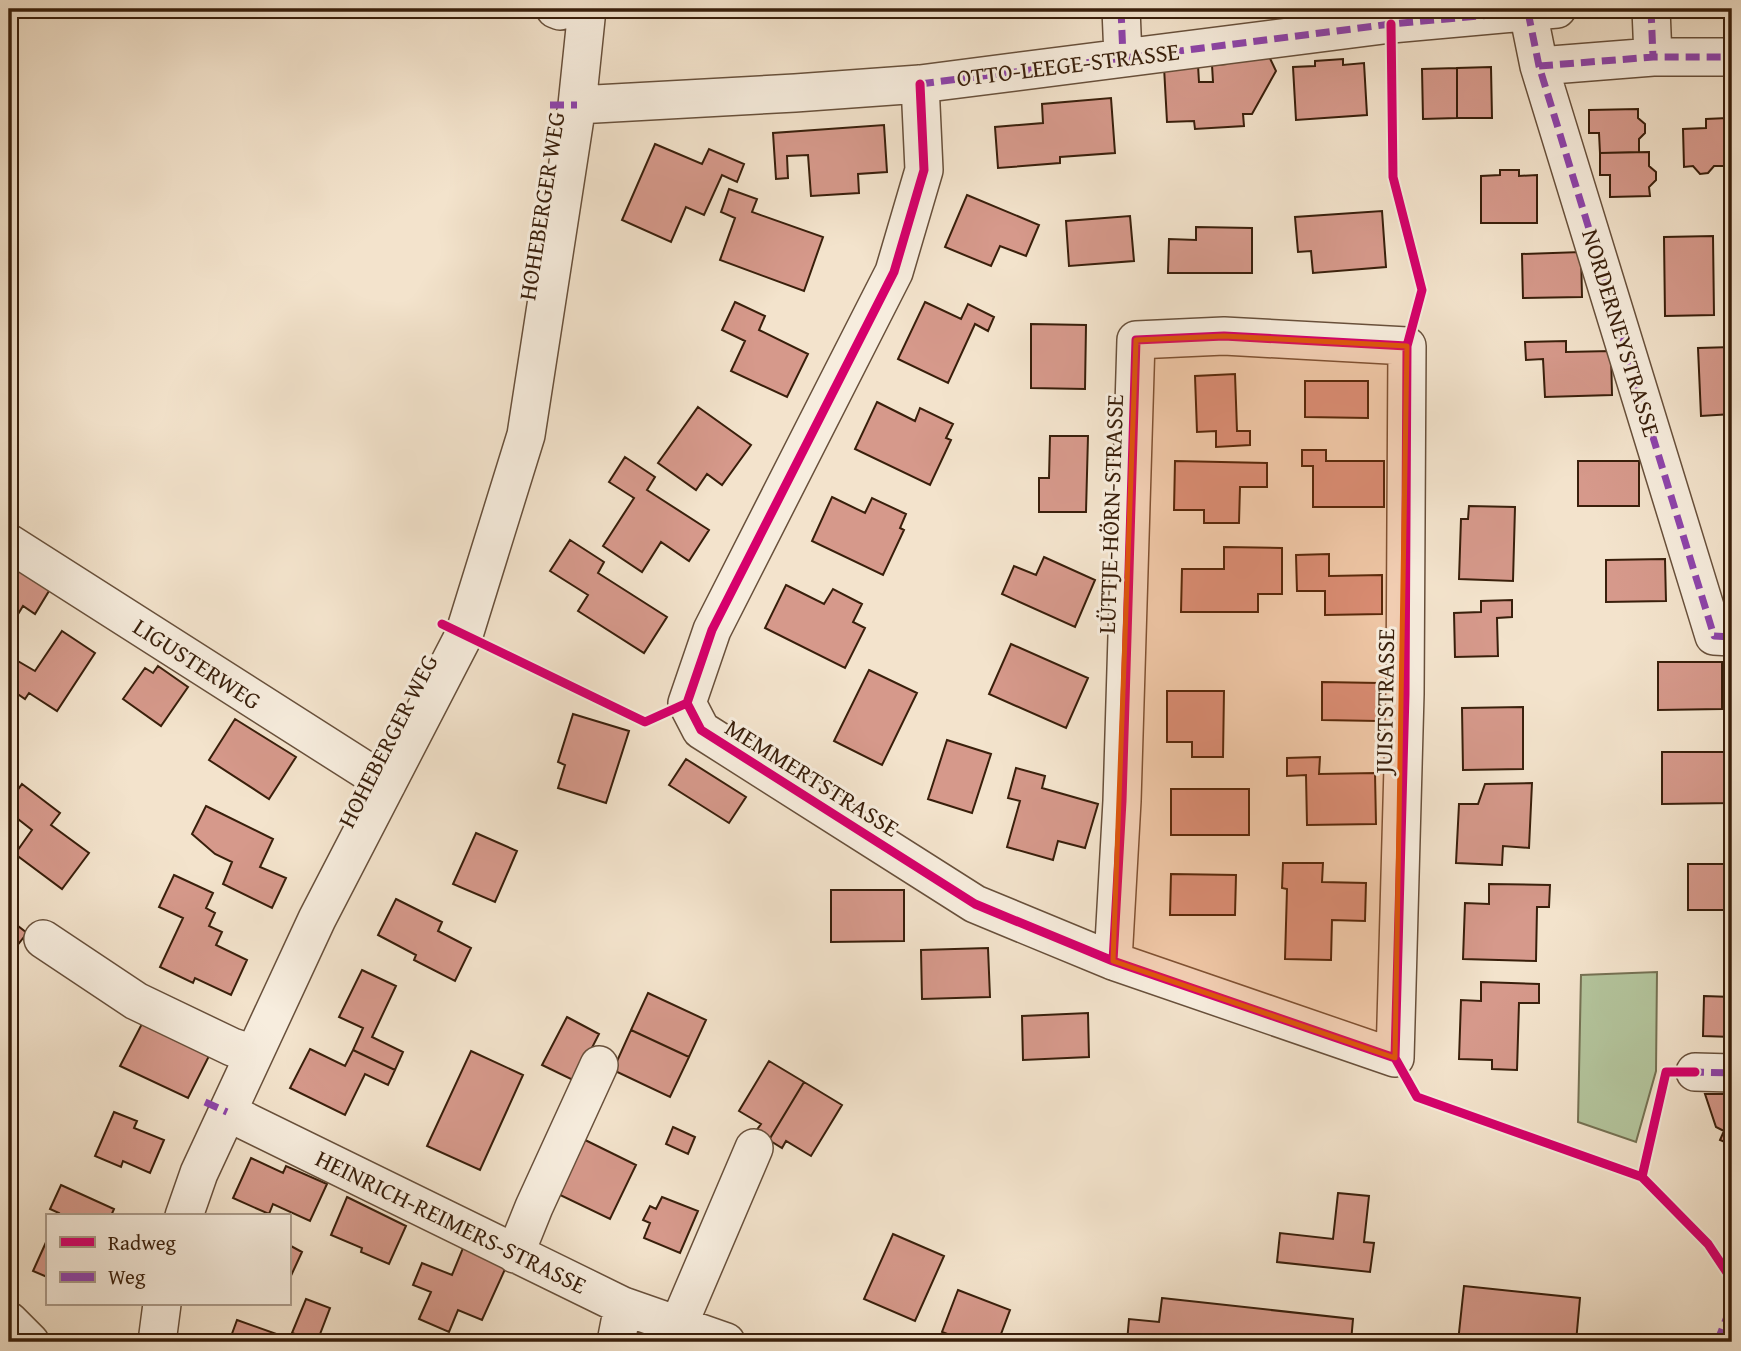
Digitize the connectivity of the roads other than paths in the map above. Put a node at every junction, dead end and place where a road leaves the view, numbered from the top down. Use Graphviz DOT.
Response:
graph roads {
  1 [pos="1121,9"];
  2 [pos="1651,9"];
  3 [pos="567,10"];
  4 [pos="1543,10"];
  5 [pos="1124,57"];
  6 [pos="1653,57"];
  7 [pos="1732,57"];
  8 [pos="1539,66"];
  9 [pos="920,84"];
  10 [pos="577,105"];
  11 [pos="1407,346"];
  12 [pos="9,543"];
  13 [pos="1732,637"];
  14 [pos="387,784"];
  15 [pos="43,939"];
  16 [pos="1113,961"];
  17 [pos="254,1054"];
  18 [pos="1395,1058"];
  19 [pos="599,1065"];
  20 [pos="1695,1072"];
  21 [pos="1732,1073"];
  22 [pos="227,1112"];
  23 [pos="754,1148"];
  24 [pos="185,1214"];
  25 [pos="515,1254"];
  26 [pos="162,1306"];
  27 [pos="623,1306"];
  28 [pos="9,1321"];
  29 [pos="678,1326"];
  30 [pos="30,1342"];
  31 [pos="157,1342"];
  32 [pos="616,1342"];
  33 [pos="726,1342"];
  1 -- 5 [label="street"];
  2 -- 6 [label="street"];
  3 -- 10 [label="street, HOHEBERGER WEG"];
  4 -- 5 [label="street, OTTO-LEEGE-STRASSE"];
  4 -- 8 [label="street, NORDERNEYSTRASSE"];
  5 -- 9 [label="street, OTTO-LEEGE-STRASSE"];
  6 -- 7 [label="street"];
  6 -- 8 [label="street"];
  8 -- 13 [label="street, NORDERNEYSTRASSE"];
  9 -- 10 [label="street, OTTO-LEEGE-STRASSE"];
  9 -- 16 [label="street, MEMMERTSTRASSE"];
  10 -- 14 [label="street, HOHEBERGER WEG"];
  11 -- 16 [label="street, LÜTTJE-HÖRN-STRASSE"];
  11 -- 18 [label="street, JUISTSTRASSE"];
  12 -- 14 [label="street, LIGUSTERWEG"];
  14 -- 17 [label="street, HOHEBERGER WEG"];
  15 -- 17 [label="street"];
  16 -- 18 [label="street, MEMMERTSTRASSE"];
  17 -- 22 [label="street, HOHEBERGER WEG"];
  19 -- 25 [label="street"];
  20 -- 21 [label="street"];
  22 -- 24 [label="street, HOHEBERGER WEG"];
  22 -- 25 [label="street, HEINRICH-REIMERS-STRASSE"];
  23 -- 29 [label="street"];
  25 -- 27 [label="street, HEINRICH-REIMERS-STRASSE"];
  26 -- 31 [label="street"];
  27 -- 29 [label="street, HEINRICH-REIMERS-STRASSE"];
  27 -- 32 [label="street"];
  28 -- 30 [label="street"];
  29 -- 33 [label="street, HEINRICH-REIMERS-STRASSE"];
}
